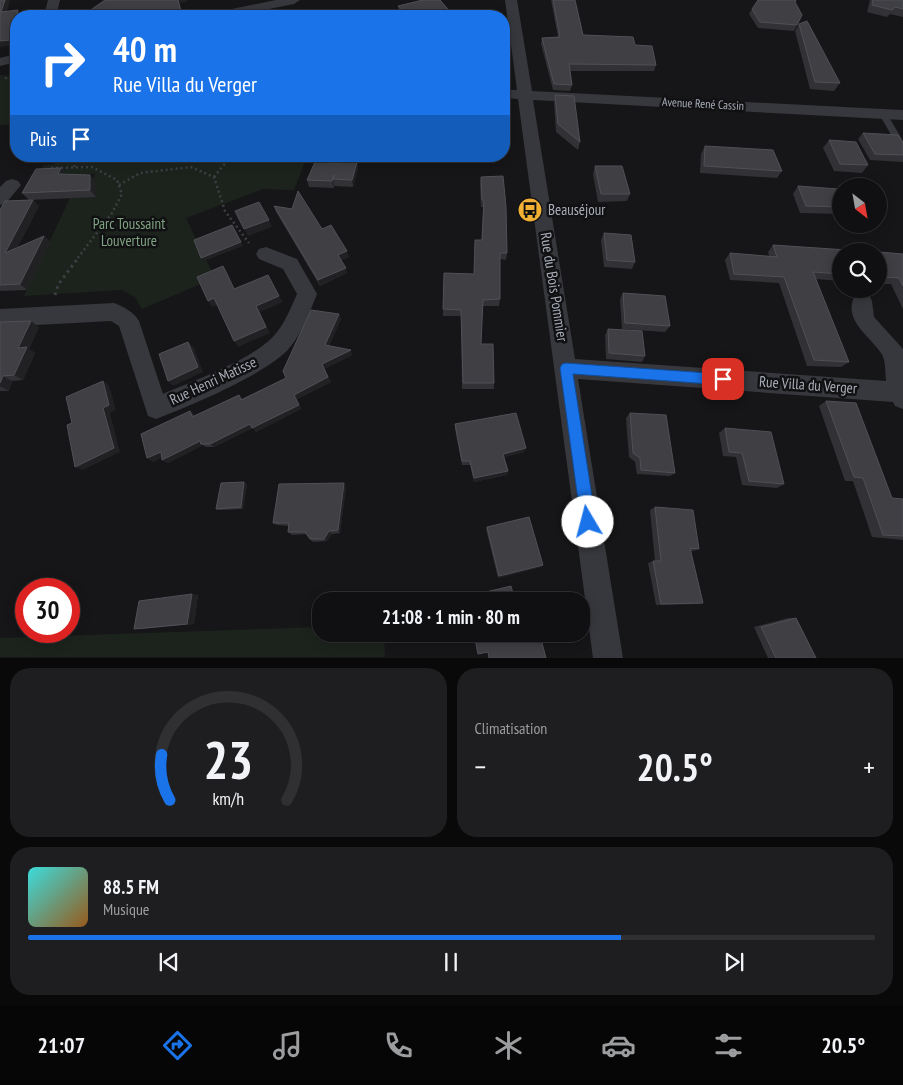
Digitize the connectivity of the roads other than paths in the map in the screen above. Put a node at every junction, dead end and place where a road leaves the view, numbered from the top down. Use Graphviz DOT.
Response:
graph roads {
  1 [pos="294,0"];
  2 [pos="511,0"];
  3 [pos="246,10"];
  4 [pos="515,95"];
  5 [pos="883,114"];
  6 [pos="903,115"];
  7 [pos="903,148"];
  8 [pos="12,184"];
  9 [pos="0,199"];
  10 [pos="266,254"];
  11 [pos="862,301"];
  12 [pos="0,318"];
  13 [pos="566,368"];
  14 [pos="901,395"];
  15 [pos="608,658"];
  1 -- 3 [label="street"];
  2 -- 4 [label="street, Rue du Bois Pommier"];
  4 -- 5 [label="street, Avenue René Cassin"];
  4 -- 13 [label="street, Rue du Bois Pommier"];
  5 -- 6 [label="street, Avenue René Cassin"];
  5 -- 7 [label="lane"];
  8 -- 9 [label="street"];
  10 -- 12 [label="street, Rue Henri Matisse"];
  11 -- 14 [label="street, Rue Villa du Verger"];
  13 -- 14 [label="street, Rue Villa du Verger"];
  13 -- 15 [label="street, Rue du Bois Pommier"];
}
